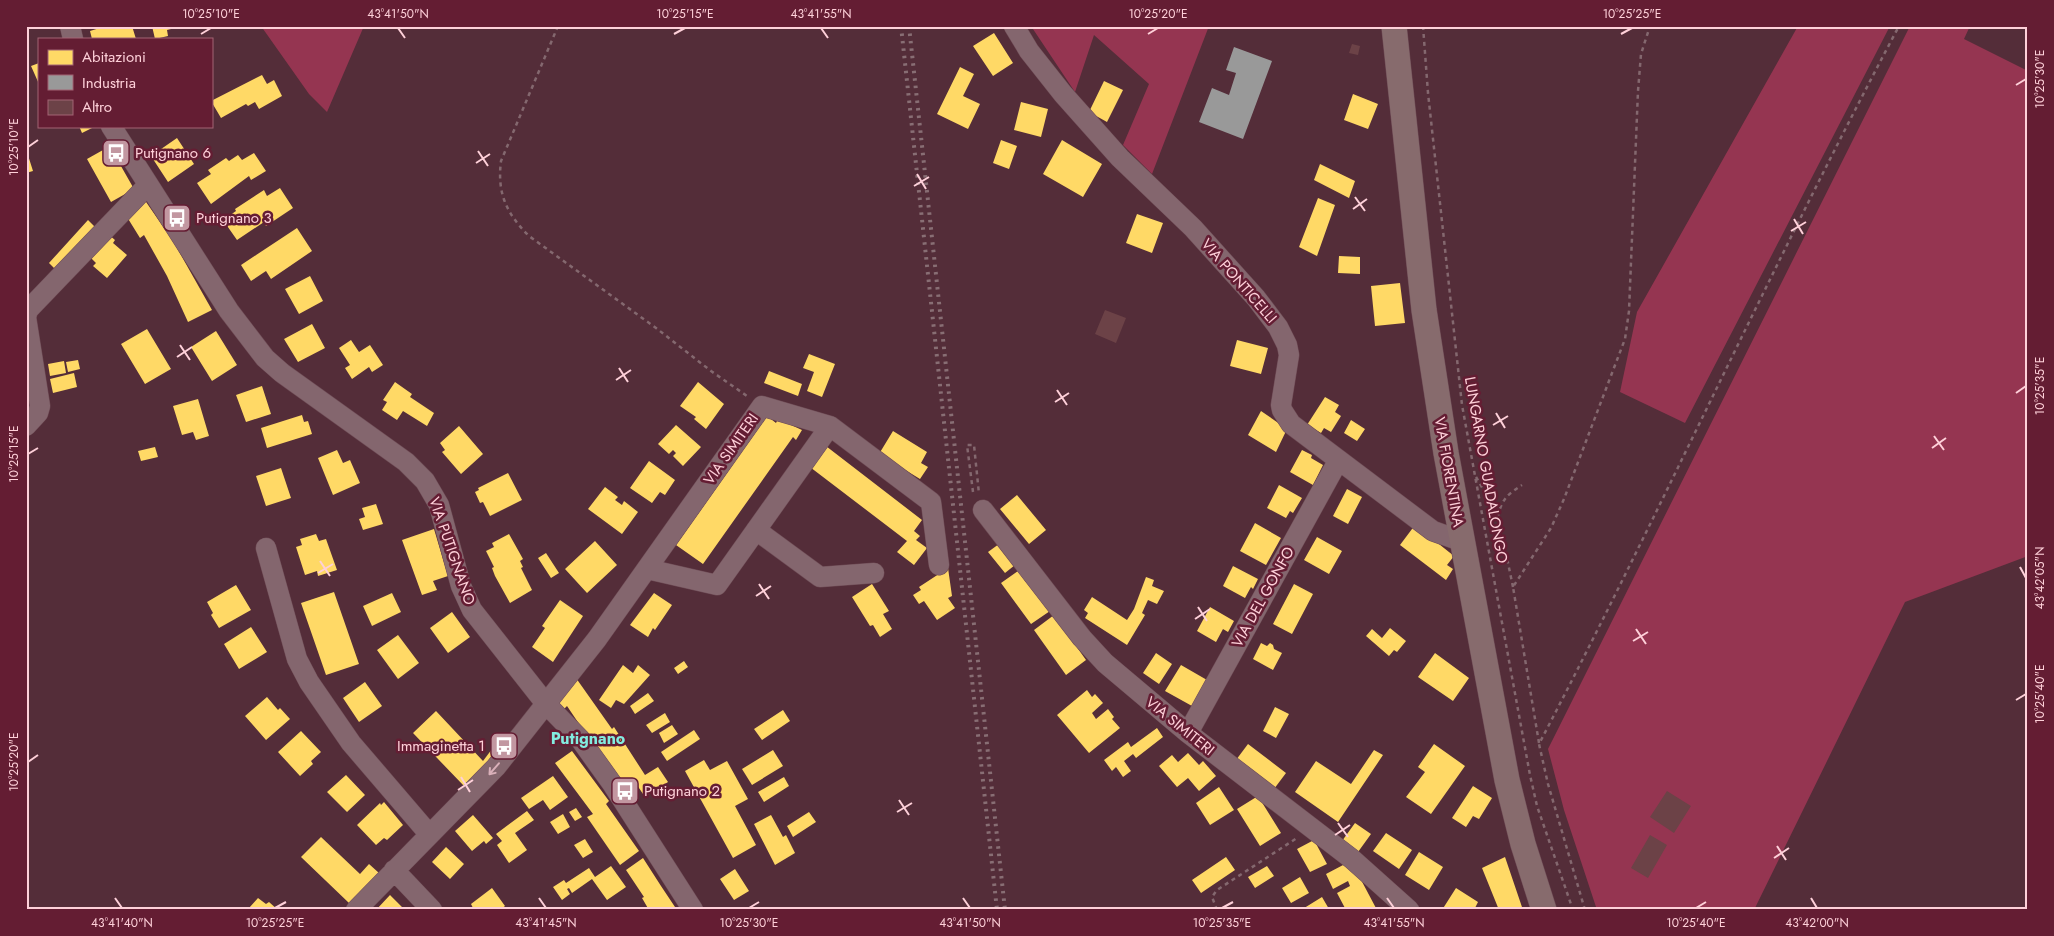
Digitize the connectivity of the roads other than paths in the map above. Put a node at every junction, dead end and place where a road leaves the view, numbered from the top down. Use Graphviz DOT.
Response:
graph roads {
  1 [pos="1014,26"];
  2 [pos="1394,26"];
  3 [pos="112,128"];
  4 [pos="148,185"];
  5 [pos="26,426"];
  6 [pos="830,426"];
  7 [pos="1338,461"];
  8 [pos="983,510"];
  9 [pos="756,530"];
  10 [pos="1462,541"];
  11 [pos="266,548"];
  12 [pos="939,566"];
  13 [pos="647,569"];
  14 [pos="874,573"];
  15 [pos="546,704"];
  16 [pos="1188,733"];
  17 [pos="429,834"];
  18 [pos="394,870"];
  19 [pos="356,910"];
  20 [pos="432,910"];
  21 [pos="693,910"];
  22 [pos="1409,910"];
  23 [pos="1544,910"];
  1 -- 7 [label="street, VIA PONTICELLI"];
  2 -- 10 [label="main road, VIA FIORENTINA"];
  3 -- 4 [label="street, VIA PUTIGNANO"];
  4 -- 5 [label="street"];
  4 -- 15 [label="street, VIA PUTIGNANO"];
  6 -- 9 [label="street"];
  6 -- 12 [label="street, VIA SIMITERI"];
  6 -- 13 [label="street, VIA SIMITERI"];
  7 -- 10 [label="street, VIA PONTICELLI"];
  7 -- 16 [label="street, VIA DEL GONFO"];
  8 -- 16 [label="street, VIA SIMITERI"];
  9 -- 13 [label="street"];
  9 -- 14 [label="street"];
  10 -- 23 [label="main road, VIA FIORENTINA"];
  11 -- 17 [label="street"];
  13 -- 15 [label="street, VIA SIMITERI"];
  15 -- 17 [label="street, VIA SIMITERI, one-way"];
  15 -- 21 [label="street, VIA PUTIGNANO"];
  16 -- 22 [label="street, VIA SIMITERI"];
  17 -- 18 [label="street, VIA SIMITERI"];
  18 -- 19 [label="street, VIA SIMITERI"];
  18 -- 20 [label="street"];
}
